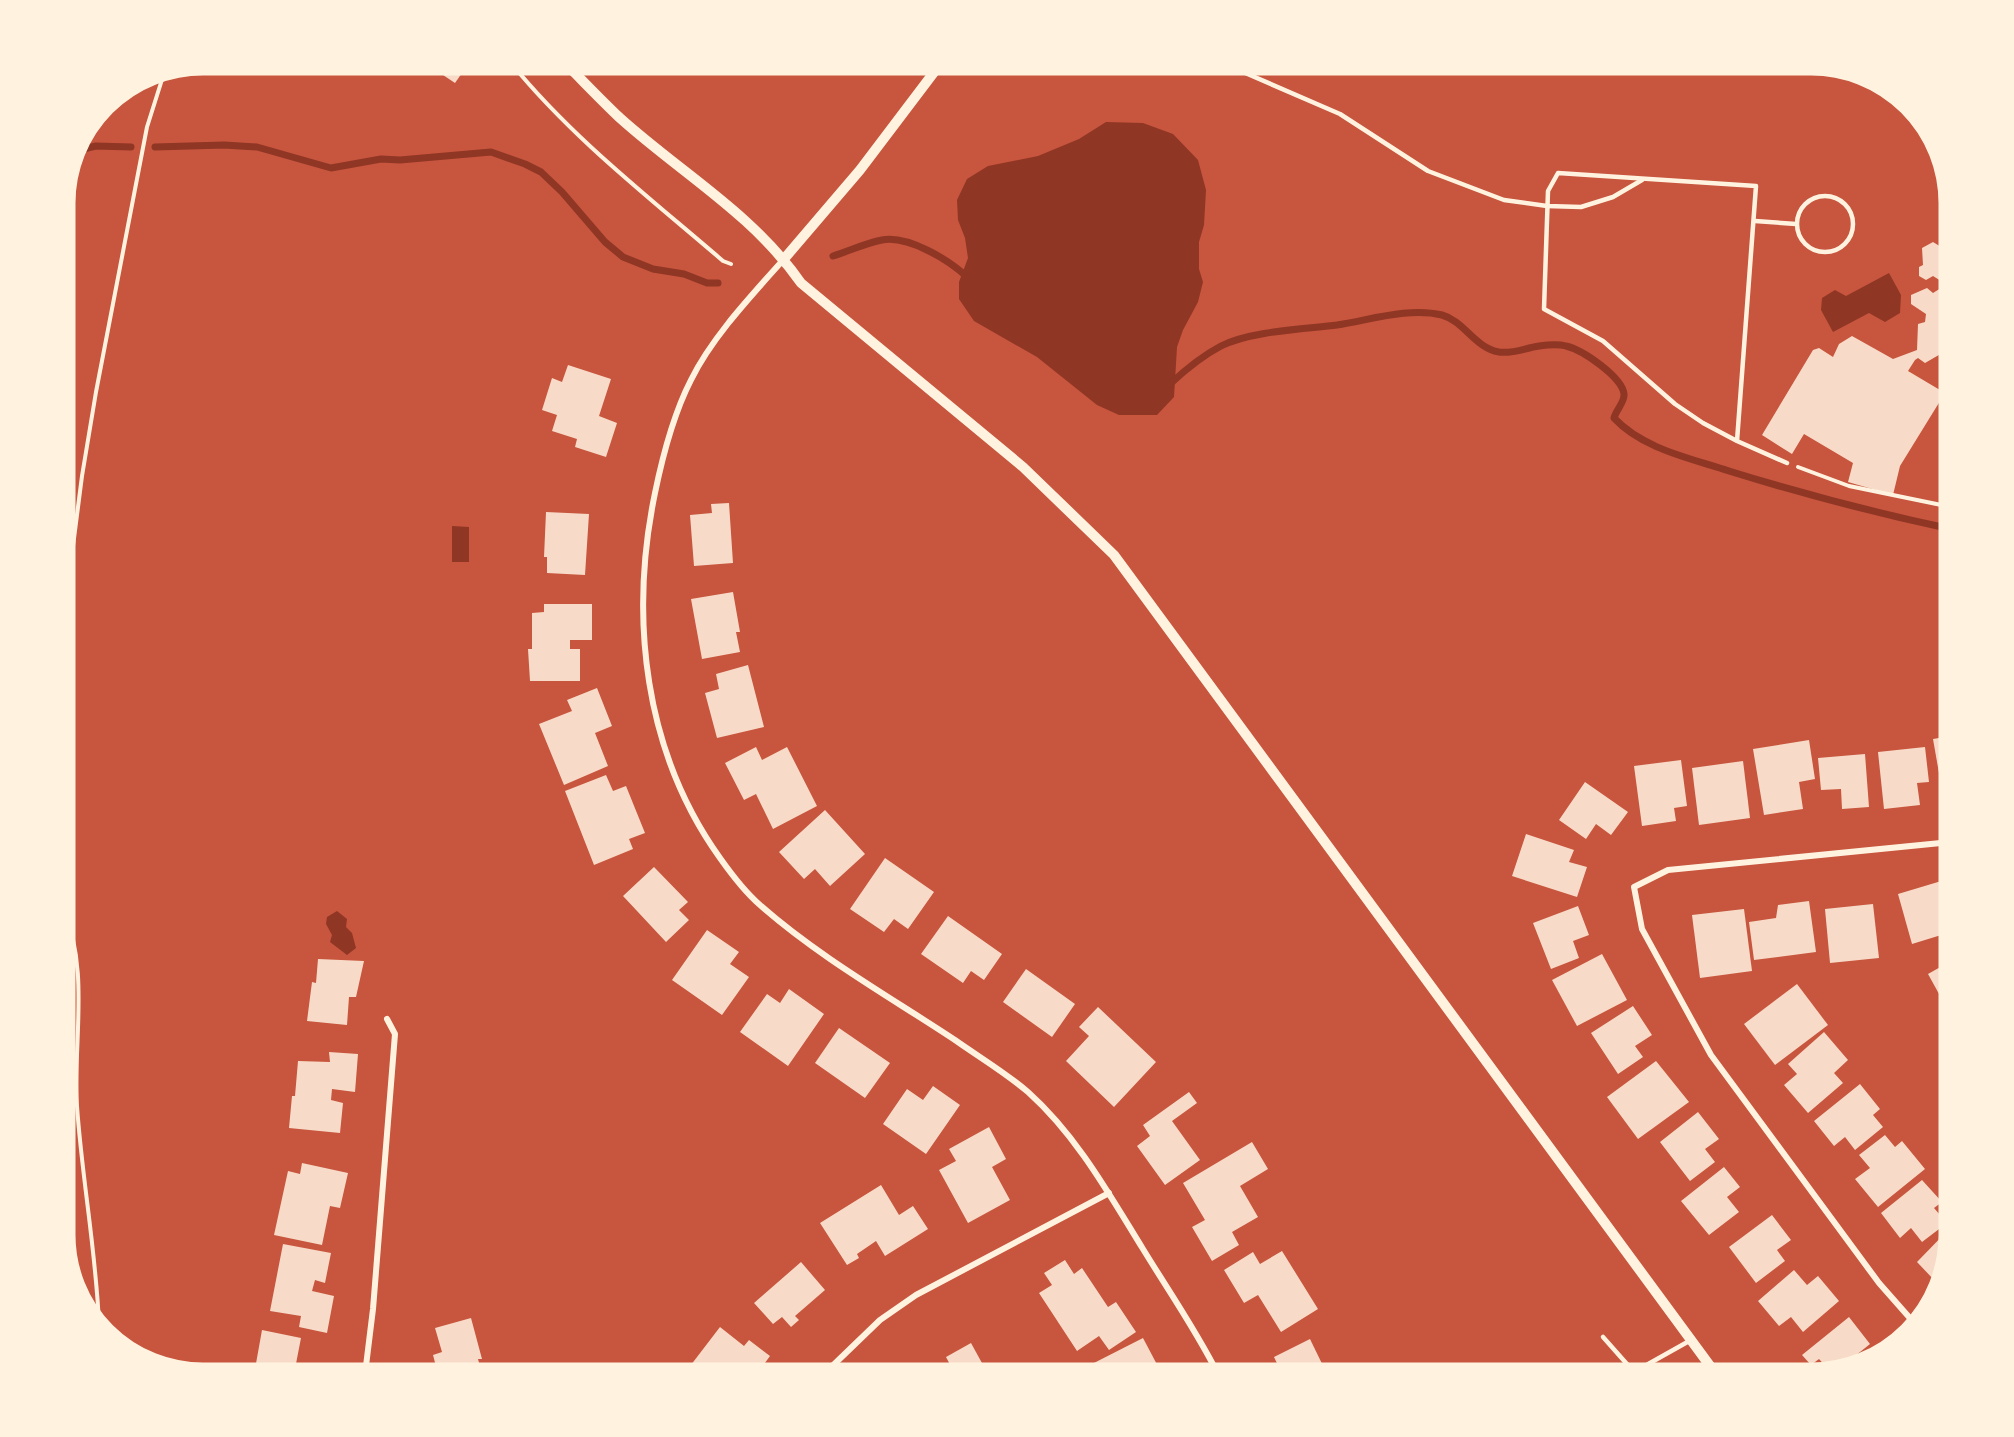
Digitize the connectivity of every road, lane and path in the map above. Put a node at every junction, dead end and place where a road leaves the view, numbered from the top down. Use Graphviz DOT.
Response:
graph roads {
  1 [pos="520,74"];
  2 [pos="576,74"];
  3 [pos="932,74"];
  4 [pos="1248,74"];
  5 [pos="162,80"];
  6 [pos="1642,180"];
  7 [pos="1546,206"];
  8 [pos="1755,221"];
  9 [pos="1796,224"];
  10 [pos="784,259"];
  11 [pos="731,264"];
  12 [pos="1737,441"];
  13 [pos="1788,463"];
  14 [pos="1940,505"];
  15 [pos="74,547"];
  16 [pos="1940,843"];
  17 [pos="74,947"];
  18 [pos="387,1019"];
  19 [pos="1109,1193"];
  20 [pos="98,1309"];
  21 [pos="1910,1318"];
  22 [pos="1603,1337"];
  23 [pos="1691,1340"];
  24 [pos="366,1364"];
  25 [pos="834,1364"];
  26 [pos="1213,1364"];
  27 [pos="1627,1364"];
  28 [pos="1648,1364"];
  29 [pos="1709,1364"];
  1 -- 11 [label="path"];
  2 -- 10 [label="street"];
  3 -- 10 [label="street"];
  4 -- 7 [label="lane"];
  5 -- 15 [label="path"];
  6 -- 7 [label="lane"];
  6 -- 7 [label="lane"];
  6 -- 8 [label="lane"];
  7 -- 12 [label="lane"];
  8 -- 9 [label="lane"];
  8 -- 12 [label="lane"];
  9 -- 9 [label="lane"];
  10 -- 19 [label="street"];
  10 -- 23 [label="street"];
  12 -- 13 [label="lane"];
  13 -- 14 [label="path"];
  16 -- 21 [label="street"];
  17 -- 20 [label="path"];
  18 -- 24 [label="street"];
  19 -- 25 [label="street"];
  19 -- 26 [label="street"];
  22 -- 27 [label="lane"];
  23 -- 28 [label="lane"];
  23 -- 29 [label="street"];
}
